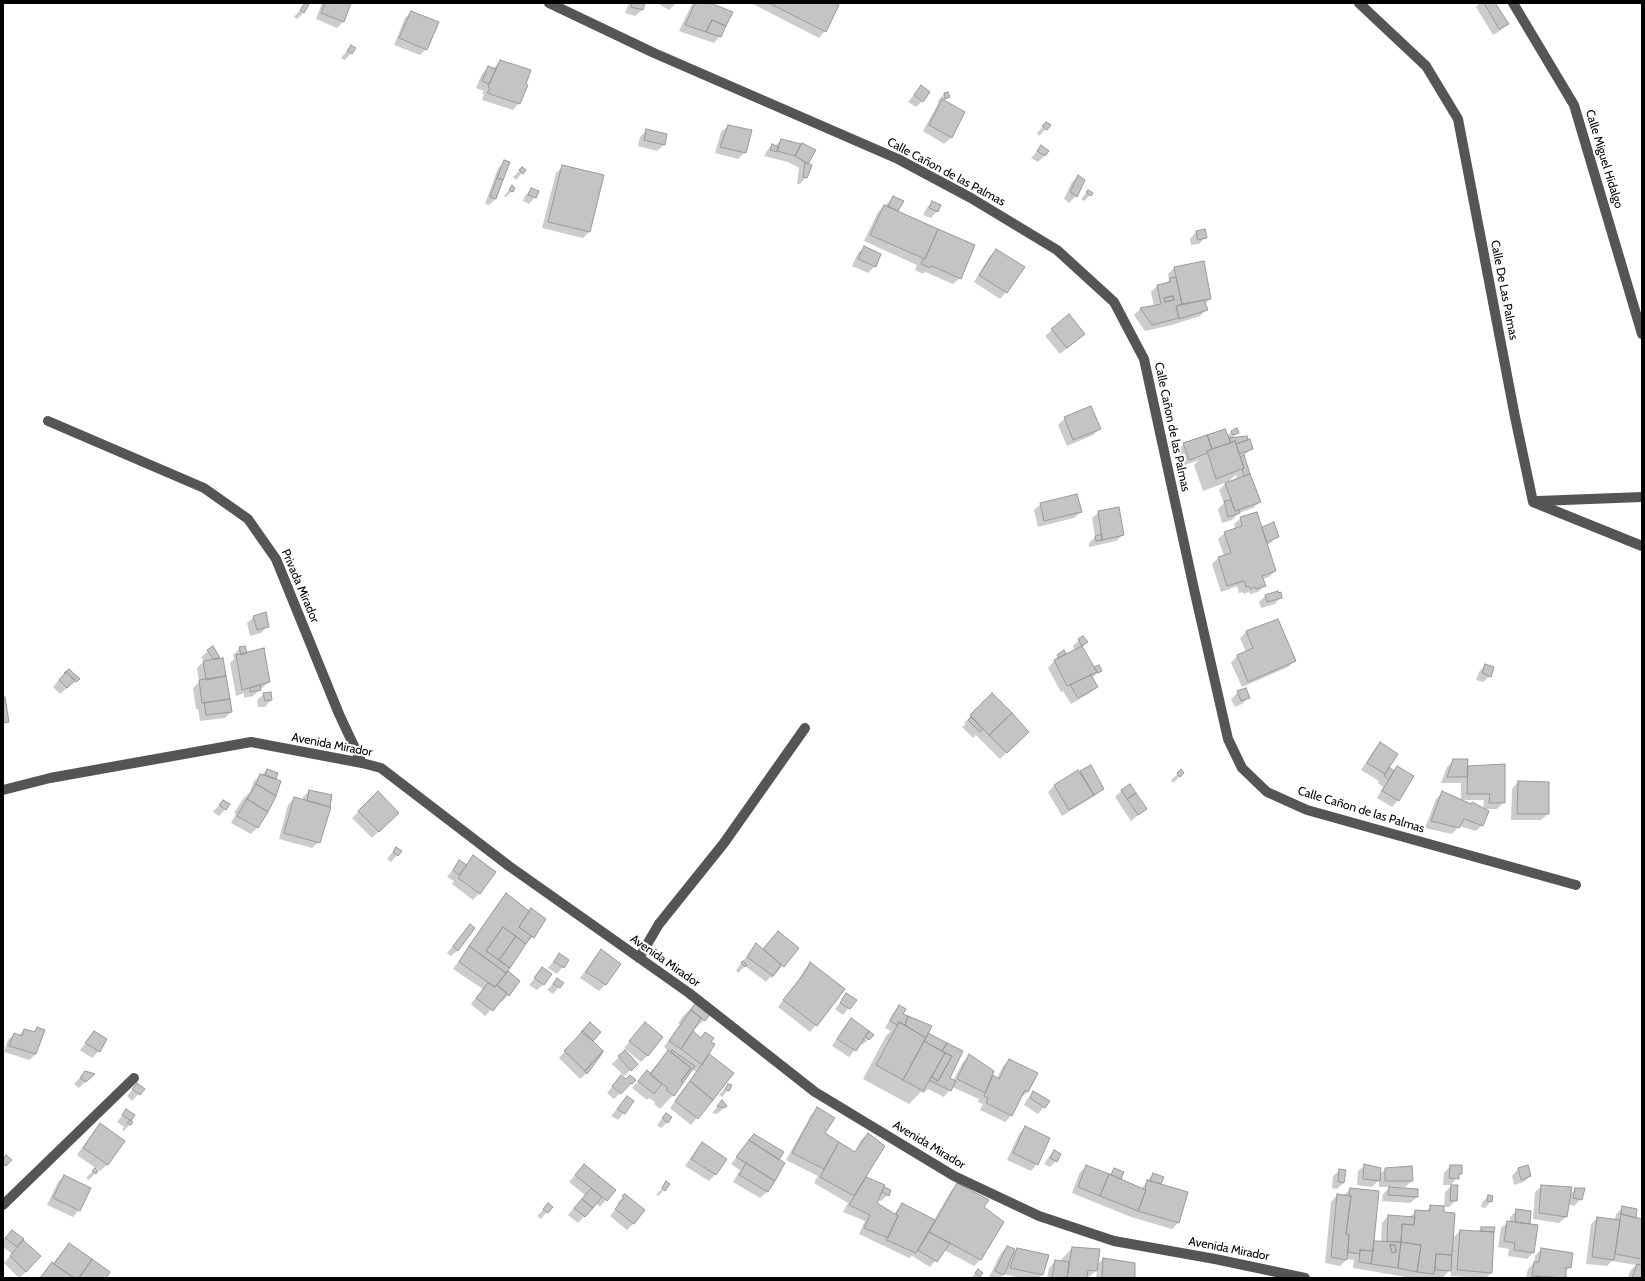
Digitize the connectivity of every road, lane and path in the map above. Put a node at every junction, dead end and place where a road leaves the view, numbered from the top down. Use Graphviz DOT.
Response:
graph roads {
  1 [pos="549,3"];
  2 [pos="1359,3"];
  3 [pos="1512,3"];
  4 [pos="1642,334"];
  5 [pos="48,421"];
  6 [pos="1642,498"];
  7 [pos="1533,502"];
  8 [pos="1642,546"];
  9 [pos="805,728"];
  10 [pos="362,763"];
  11 [pos="3,790"];
  12 [pos="1576,884"];
  13 [pos="639,958"];
  14 [pos="134,1078"];
  15 [pos="3,1205"];
  16 [pos="1305,1278"];
  1 -- 12 [label="street, Calle Cañon de las Palmas"];
  2 -- 7 [label="street, Calle De Las Palmas"];
  3 -- 4 [label="street, Calle Miguel Hidalgo"];
  5 -- 10 [label="street, Privada Mirador"];
  6 -- 7 [label="street"];
  7 -- 8 [label="street"];
  9 -- 13 [label="street"];
  10 -- 11 [label="street, Avenida Mirador"];
  10 -- 13 [label="street, Avenida Mirador"];
  13 -- 16 [label="street, Avenida Mirador"];
  14 -- 15 [label="street"];
}
